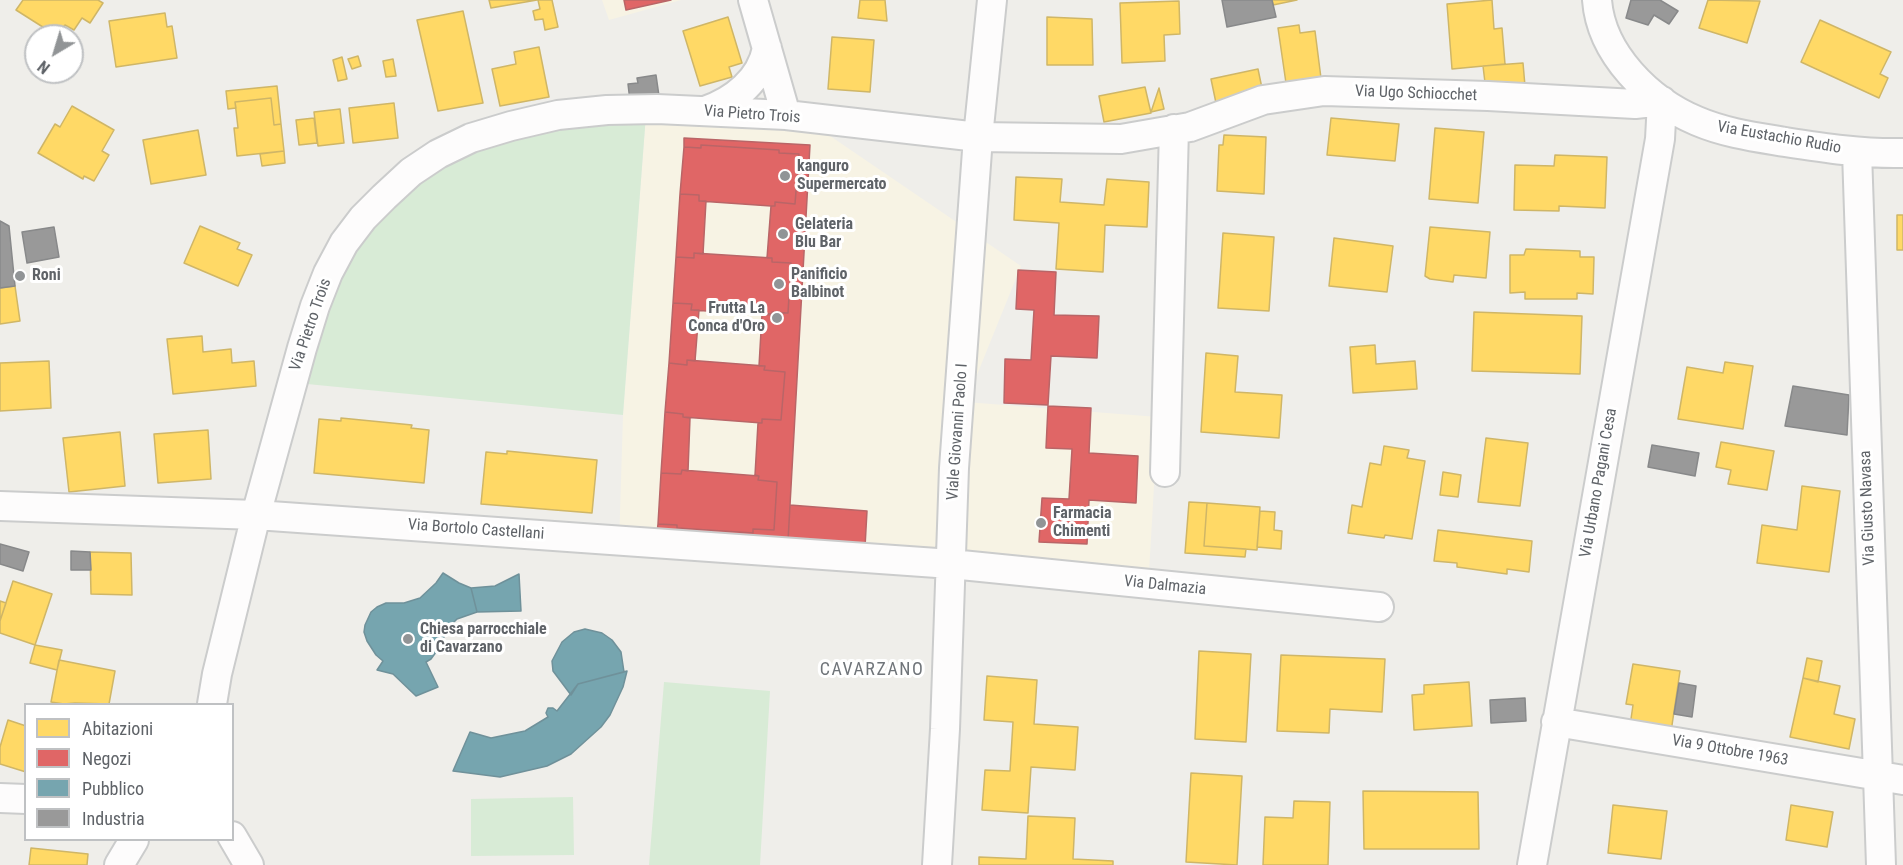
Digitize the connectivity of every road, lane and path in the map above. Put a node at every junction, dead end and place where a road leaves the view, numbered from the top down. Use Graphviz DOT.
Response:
graph roads {
  1 [pos="753,0"];
  2 [pos="992,0"];
  3 [pos="1597,0"];
  4 [pos="767,48"];
  5 [pos="1662,101"];
  6 [pos="703,111"];
  7 [pos="786,116"];
  8 [pos="1174,129"];
  9 [pos="978,137"];
  10 [pos="1857,152"];
  11 [pos="1903,153"];
  12 [pos="1165,472"];
  13 [pos="0,506"];
  14 [pos="256,514"];
  15 [pos="951,564"];
  16 [pos="1379,608"];
  17 [pos="212,703"];
  18 [pos="1556,722"];
  19 [pos="1890,778"];
  20 [pos="0,798"];
  21 [pos="24,799"];
  22 [pos="234,839"];
  23 [pos="133,841"];
  24 [pos="118,865"];
  25 [pos="249,865"];
  26 [pos="937,865"];
  27 [pos="1532,865"];
  28 [pos="1881,865"];
  1 -- 4 [label="street"];
  2 -- 9 [label="street, Viale Giovanni Paolo I"];
  3 -- 5 [label="street, Via Eustachio Rudio"];
  4 -- 6 [label="street"];
  4 -- 7 [label="street"];
  5 -- 8 [label="street, Via Ugo Schiocchet"];
  5 -- 10 [label="street, Via Eustachio Rudio"];
  5 -- 18 [label="street, Via Urbano Pagani Cesa"];
  6 -- 7 [label="street, Via Pietro Trois"];
  6 -- 14 [label="street, Via Pietro Trois"];
  7 -- 9 [label="street, Via Pietro Trois"];
  8 -- 9 [label="street, Via Ugo Schiocchet"];
  8 -- 12 [label="street"];
  9 -- 15 [label="street, Viale Giovanni Paolo I"];
  10 -- 11 [label="street, Via Eustachio Rudio"];
  10 -- 19 [label="street, Via Giusto Navasa"];
  13 -- 14 [label="street, Via Bortolo Castellani"];
  14 -- 15 [label="street, Via Bortolo Castellani"];
  14 -- 17 [label="street, Via Pietro Trois"];
  15 -- 16 [label="street, Via Dalmazia"];
  15 -- 26 [label="street, Viale Giovanni Paolo I"];
  18 -- 19 [label="street, Via 9 Ottobre 1963"];
  18 -- 27 [label="street, Via Urbano Pagani Cesa"];
  19 -- 28 [label="street, Via Giusto Navasa"];
  20 -- 21 [label="street"];
  22 -- 25 [label="street"];
  23 -- 24 [label="street"];
}
